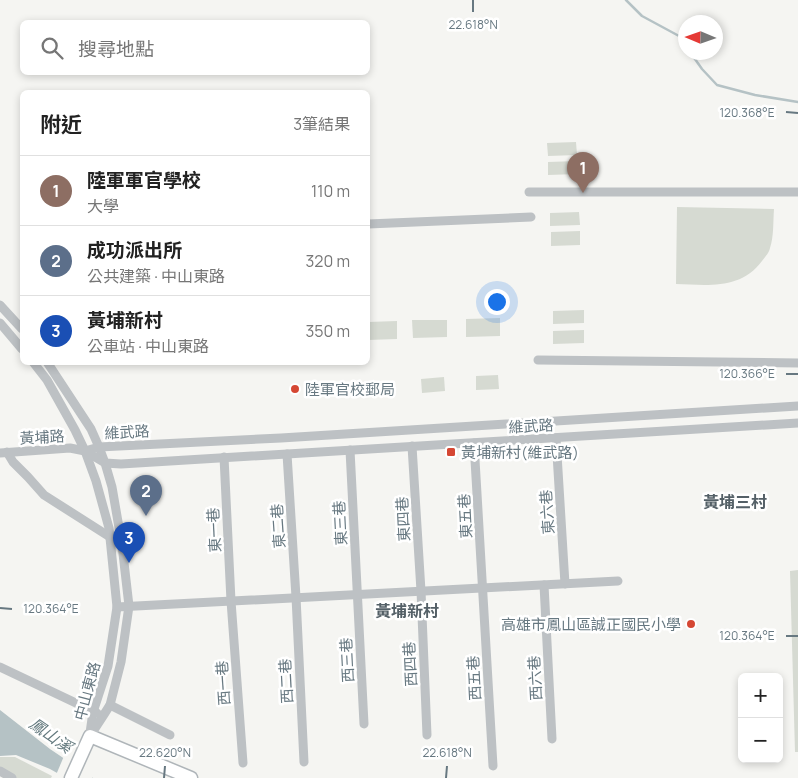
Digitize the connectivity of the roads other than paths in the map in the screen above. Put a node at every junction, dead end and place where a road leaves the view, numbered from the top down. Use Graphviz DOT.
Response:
graph roads {
  1 [pos="530,192"];
  2 [pos="798,192"];
  3 [pos="531,217"];
  4 [pos="370,224"];
  5 [pos="0,305"];
  6 [pos="0,323"];
  7 [pos="20,327"];
  8 [pos="20,347"];
  9 [pos="538,360"];
  10 [pos="798,363"];
  11 [pos="35,365"];
  12 [pos="49,365"];
  13 [pos="798,406"];
  14 [pos="798,423"];
  15 [pos="556,438"];
  16 [pos="474,442"];
  17 [pos="412,446"];
  18 [pos="99,447"];
  19 [pos="350,450"];
  20 [pos="85,451"];
  21 [pos="3,453"];
  22 [pos="287,454"];
  23 [pos="224,458"];
  24 [pos="105,463"];
  25 [pos="110,537"];
  26 [pos="618,581"];
  27 [pos="565,584"];
  28 [pos="544,585"];
  29 [pos="483,588"];
  30 [pos="421,591"];
  31 [pos="358,594"];
  32 [pos="296,598"];
  33 [pos="231,601"];
  34 [pos="117,606"];
  35 [pos="129,606"];
  36 [pos="0,667"];
  37 [pos="110,705"];
  38 [pos="93,712"];
  39 [pos="104,716"];
  40 [pos="364,724"];
  41 [pos="427,734"];
  42 [pos="170,735"];
  43 [pos="90,736"];
  44 [pos="552,740"];
  45 [pos="304,762"];
  46 [pos="243,763"];
  47 [pos="493,766"];
  48 [pos="0,771"];
  49 [pos="12,778"];
  50 [pos="71,778"];
  51 [pos="191,778"];
  1 -- 2 [label="street"];
  3 -- 4 [label="street"];
  5 -- 7 [label="street"];
  6 -- 8 [label="street"];
  9 -- 10 [label="street"];
  11 -- 20 [label="street, 中山東路"];
  12 -- 18 [label="street, 中山東路"];
  13 -- 18 [label="street, 維武路"];
  14 -- 15 [label="street, 維武路"];
  15 -- 16 [label="street, 維武路"];
  15 -- 27 [label="street, 東六巷"];
  16 -- 17 [label="street, 維武路"];
  16 -- 29 [label="street, 東五巷"];
  17 -- 19 [label="street, 維武路"];
  17 -- 30 [label="street, 東四巷"];
  18 -- 20 [label="street, 維武路"];
  18 -- 24 [label="street, 中山東路"];
  19 -- 22 [label="street, 維武路"];
  19 -- 31 [label="street, 東三巷"];
  20 -- 21 [label="street, 黃埔路"];
  20 -- 24 [label="street, 維武路"];
  20 -- 25 [label="street, 中山東路"];
  21 -- 25 [label="street"];
  22 -- 23 [label="street, 維武路"];
  22 -- 32 [label="street, 東二巷"];
  23 -- 24 [label="street, 維武路"];
  23 -- 33 [label="street, 東一巷"];
  24 -- 35 [label="street, 中山東路"];
  25 -- 34 [label="street, 中山東路"];
  26 -- 27 [label="street"];
  27 -- 28 [label="street"];
  28 -- 29 [label="street"];
  28 -- 44 [label="street, 西六巷"];
  29 -- 30 [label="street"];
  29 -- 47 [label="street, 西五巷"];
  30 -- 31 [label="street"];
  30 -- 41 [label="street, 西四巷"];
  31 -- 32 [label="street"];
  31 -- 40 [label="street, 西三巷"];
  32 -- 33 [label="street"];
  32 -- 45 [label="street, 西二巷"];
  33 -- 35 [label="street"];
  33 -- 46 [label="street, 西一巷"];
  34 -- 35 [label="street"];
  34 -- 38 [label="street, 中山東路"];
  35 -- 37 [label="street, 中山東路"];
  36 -- 38 [label="street"];
  37 -- 39 [label="street, 中山東路"];
  37 -- 42 [label="street"];
  38 -- 39 [label="street"];
  38 -- 43 [label="street, 中山東路"];
  39 -- 43 [label="street, 中山東路"];
  43 -- 50 [label="main road"];
  43 -- 51 [label="main road"];
  48 -- 49 [label="street"];
}
